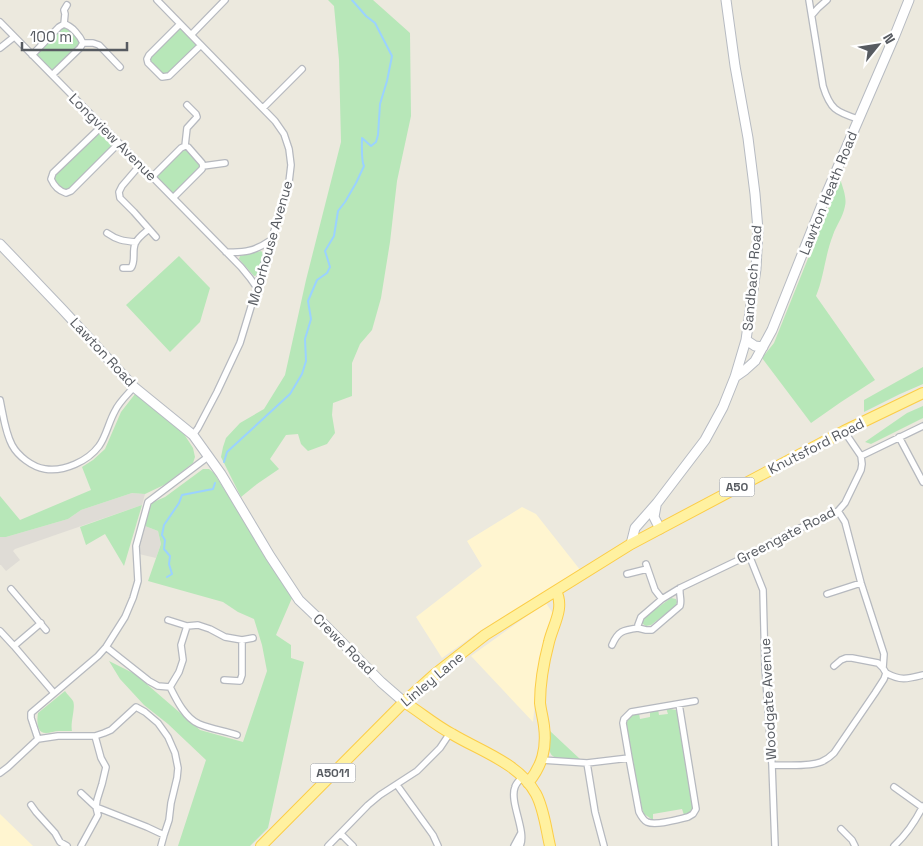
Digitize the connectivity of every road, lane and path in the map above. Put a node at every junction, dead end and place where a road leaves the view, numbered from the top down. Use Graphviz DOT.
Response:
graph roads {
  1 [pos="156,0"];
  2 [pos="225,0"];
  3 [pos="726,0"];
  4 [pos="810,0"];
  5 [pos="827,0"];
  6 [pos="909,0"];
  7 [pos="67,5"];
  8 [pos="812,14"];
  9 [pos="0,22"];
  10 [pos="64,24"];
  11 [pos="180,24"];
  12 [pos="190,35"];
  13 [pos="14,37"];
  14 [pos="83,43"];
  15 [pos="201,45"];
  16 [pos="0,48"];
  17 [pos="32,55"];
  18 [pos="120,66"];
  19 [pos="302,69"];
  20 [pos="52,75"];
  21 [pos="187,105"];
  22 [pos="263,108"];
  23 [pos="858,119"];
  24 [pos="102,126"];
  25 [pos="119,143"];
  26 [pos="185,146"];
  27 [pos="226,164"];
  28 [pos="140,165"];
  29 [pos="203,166"];
  30 [pos="152,177"];
  31 [pos="173,198"];
  32 [pos="149,229"];
  33 [pos="107,232"];
  34 [pos="156,237"];
  35 [pos="272,239"];
  36 [pos="136,242"];
  37 [pos="0,244"];
  38 [pos="226,252"];
  39 [pos="123,268"];
  40 [pos="257,288"];
  41 [pos="746,340"];
  42 [pos="763,347"];
  43 [pos="735,377"];
  44 [pos="134,387"];
  45 [pos="923,393"];
  46 [pos="0,400"];
  47 [pos="923,426"];
  48 [pos="844,431"];
  49 [pos="193,435"];
  50 [pos="899,437"];
  51 [pos="209,456"];
  52 [pos="861,456"];
  53 [pos="922,479"];
  54 [pos="656,503"];
  55 [pos="838,511"];
  56 [pos="660,529"];
  57 [pos="630,544"];
  58 [pos="749,555"];
  59 [pos="627,574"];
  60 [pos="861,583"];
  61 [pos="680,588"];
  62 [pos="11,589"];
  63 [pos="556,591"];
  64 [pos="827,594"];
  65 [pos="662,599"];
  66 [pos="168,620"];
  67 [pos="41,623"];
  68 [pos="187,626"];
  69 [pos="638,628"];
  70 [pos="46,630"];
  71 [pos="0,631"];
  72 [pos="253,638"];
  73 [pos="242,640"];
  74 [pos="612,645"];
  75 [pos="14,646"];
  76 [pos="106,647"];
  77 [pos="834,666"];
  78 [pos="885,670"];
  79 [pos="923,675"];
  80 [pos="224,680"];
  81 [pos="170,687"];
  82 [pos="54,693"];
  83 [pos="695,700"];
  84 [pos="130,702"];
  85 [pos="404,702"];
  86 [pos="678,704"];
  87 [pos="136,707"];
  88 [pos="450,733"];
  89 [pos="237,735"];
  90 [pos="95,736"];
  91 [pos="38,739"];
  92 [pos="628,758"];
  93 [pos="542,760"];
  94 [pos="587,763"];
  95 [pos="772,765"];
  96 [pos="0,773"];
  97 [pos="525,780"];
  98 [pos="397,785"];
  99 [pos="894,787"];
  100 [pos="81,793"];
  101 [pos="31,805"];
  102 [pos="923,806"];
  103 [pos="96,807"];
  104 [pos="841,829"];
  105 [pos="521,833"];
  106 [pos="341,834"];
  107 [pos="164,835"];
  108 [pos="262,845"];
  109 [pos="67,846"];
  110 [pos="81,846"];
  111 [pos="161,846"];
  112 [pos="328,846"];
  113 [pos="354,846"];
  114 [pos="438,846"];
  115 [pos="514,846"];
  116 [pos="520,846"];
  117 [pos="550,846"];
  118 [pos="604,846"];
  119 [pos="775,846"];
  120 [pos="855,846"];
  121 [pos="894,846"];
  1 -- 11 [label="street, Moorhouse Avenue"];
  2 -- 12 [label="street"];
  3 -- 41 [label="street, Sandbach Road"];
  4 -- 8 [label="street"];
  5 -- 8 [label="street"];
  6 -- 23 [label="street, Lawton Heath Road"];
  7 -- 10 [label="street"];
  8 -- 23 [label="street"];
  9 -- 13 [label="street, Longview Avenue"];
  10 -- 14 [label="street"];
  10 -- 17 [label="street"];
  11 -- 12 [label="street, Moorhouse Avenue"];
  11 -- 15 [label="street"];
  12 -- 15 [label="street, Moorhouse Avenue"];
  13 -- 16 [label="street"];
  13 -- 17 [label="street, Longview Avenue"];
  14 -- 18 [label="street"];
  14 -- 20 [label="street"];
  15 -- 22 [label="street, Moorhouse Avenue"];
  17 -- 20 [label="street, Longview Avenue"];
  19 -- 22 [label="street"];
  20 -- 24 [label="street, Longview Avenue"];
  21 -- 26 [label="street"];
  22 -- 35 [label="street, Moorhouse Avenue"];
  23 -- 42 [label="street, Lawton Heath Road"];
  24 -- 25 [label="street, Longview Avenue"];
  24 -- 25 [label="street"];
  25 -- 28 [label="street, Longview Avenue"];
  26 -- 29 [label="street"];
  26 -- 30 [label="street"];
  27 -- 29 [label="street"];
  28 -- 30 [label="street, Longview Avenue"];
  28 -- 32 [label="street"];
  29 -- 31 [label="street"];
  30 -- 31 [label="street, Longview Avenue"];
  31 -- 38 [label="street, Longview Avenue"];
  32 -- 34 [label="street"];
  32 -- 36 [label="street"];
  33 -- 36 [label="street"];
  35 -- 38 [label="street"];
  35 -- 40 [label="street, Moorhouse Avenue"];
  36 -- 39 [label="street"];
  37 -- 44 [label="street, Lawton Road"];
  38 -- 40 [label="street, Longview Avenue"];
  40 -- 49 [label="street, Moorhouse Avenue"];
  41 -- 42 [label="street"];
  41 -- 43 [label="street, Sandbach Road"];
  42 -- 43 [label="street, Lawton Heath Road"];
  43 -- 54 [label="street, Sandbach Road"];
  44 -- 46 [label="street"];
  44 -- 49 [label="street, Lawton Road"];
  45 -- 48 [label="main road, Knutsford Road / A50"];
  47 -- 50 [label="street"];
  48 -- 52 [label="street"];
  48 -- 56 [label="main road, Knutsford Road / A50"];
  49 -- 51 [label="street, Lawton Road"];
  50 -- 52 [label="street"];
  50 -- 53 [label="street"];
  51 -- 76 [label="street"];
  51 -- 85 [label="street, Crewe Road"];
  52 -- 55 [label="street, Greengate Road"];
  54 -- 56 [label="street"];
  54 -- 57 [label="street, Sandbach Road"];
  55 -- 58 [label="street, Greengate Road"];
  55 -- 60 [label="street"];
  56 -- 57 [label="main road, Knutsford Road / A50"];
  57 -- 63 [label="main road, Linley Lane / A50"];
  58 -- 61 [label="street, Greengate Road"];
  58 -- 95 [label="street, Woodgate Avenue"];
  59 -- 65 [label="street"];
  60 -- 64 [label="street"];
  60 -- 78 [label="street"];
  61 -- 65 [label="street, Greengate Road"];
  61 -- 69 [label="street"];
  62 -- 67 [label="street"];
  63 -- 85 [label="main road, Linley Lane / A50"];
  63 -- 93 [label="main road"];
  65 -- 69 [label="street, Greengate Road"];
  66 -- 68 [label="street"];
  67 -- 70 [label="street"];
  67 -- 75 [label="street"];
  68 -- 73 [label="street"];
  68 -- 81 [label="street"];
  69 -- 74 [label="street"];
  71 -- 75 [label="street"];
  72 -- 73 [label="street"];
  73 -- 80 [label="street"];
  75 -- 82 [label="street"];
  76 -- 81 [label="street"];
  76 -- 82 [label="street"];
  77 -- 78 [label="street"];
  78 -- 79 [label="street"];
  78 -- 95 [label="street"];
  81 -- 89 [label="street"];
  82 -- 91 [label="street"];
  83 -- 86 [label="street"];
  84 -- 87 [label="street"];
  85 -- 88 [label="main road, Crewe Road"];
  85 -- 108 [label="main road, Linley Lane / A5011"];
  86 -- 92 [label="street"];
  86 -- 92 [label="street"];
  87 -- 90 [label="street"];
  87 -- 107 [label="street"];
  88 -- 97 [label="main road, Crewe Road"];
  88 -- 98 [label="street"];
  90 -- 91 [label="street"];
  90 -- 103 [label="street"];
  91 -- 96 [label="street"];
  92 -- 94 [label="street"];
  93 -- 94 [label="street"];
  93 -- 97 [label="main road"];
  94 -- 118 [label="street"];
  95 -- 119 [label="street, Woodgate Avenue"];
  97 -- 105 [label="street"];
  97 -- 117 [label="main road"];
  98 -- 106 [label="street"];
  98 -- 114 [label="street"];
  99 -- 102 [label="street"];
  100 -- 103 [label="street"];
  101 -- 109 [label="street"];
  102 -- 121 [label="street"];
  103 -- 107 [label="street"];
  103 -- 110 [label="street"];
  104 -- 120 [label="street"];
  105 -- 115 [label="street"];
  105 -- 116 [label="street"];
  106 -- 112 [label="street"];
  106 -- 113 [label="street"];
  107 -- 111 [label="street"];
}
